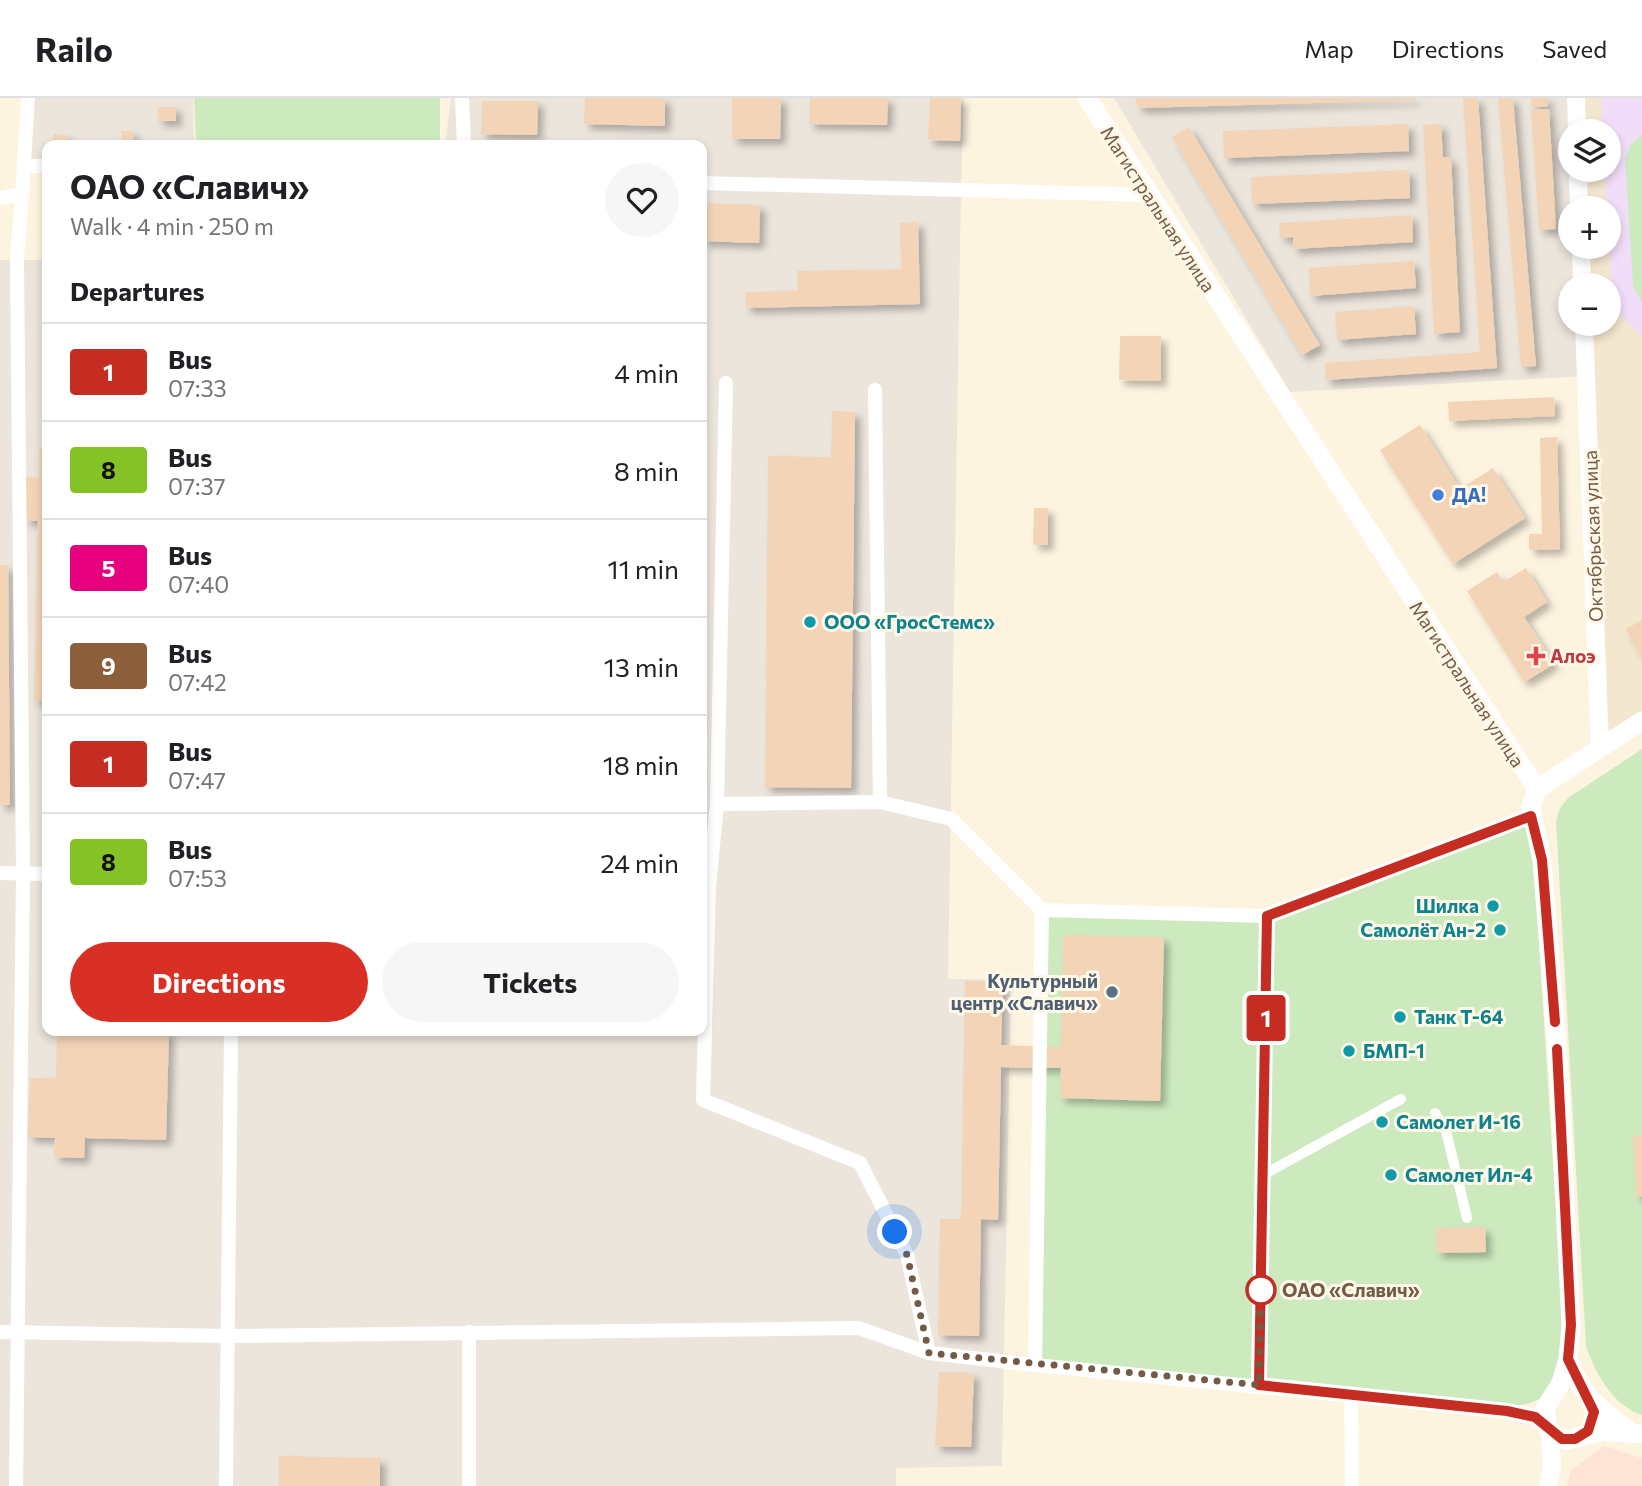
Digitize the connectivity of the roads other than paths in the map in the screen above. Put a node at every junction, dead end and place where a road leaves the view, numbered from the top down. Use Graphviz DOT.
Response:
graph roads {
  1 [pos="28,98"];
  2 [pos="462,98"];
  3 [pos="1087,98"];
  4 [pos="1576,98"];
  5 [pos="1577,119"];
  6 [pos="464,140"];
  7 [pos="24,166"];
  8 [pos="42,166"];
  9 [pos="707,183"];
  10 [pos="22,194"];
  11 [pos="1148,195"];
  12 [pos="0,198"];
  13 [pos="1584,336"];
  14 [pos="726,383"];
  15 [pos="875,390"];
  16 [pos="1642,721"];
  17 [pos="1600,748"];
  18 [pos="1537,789"];
  19 [pos="880,802"];
  20 [pos="716,804"];
  21 [pos="1531,816"];
  22 [pos="0,873"];
  23 [pos="23,874"];
  24 [pos="42,874"];
  25 [pos="707,877"];
  26 [pos="1042,910"];
  27 [pos="1267,916"];
  28 [pos="231,1036"];
  29 [pos="704,1036"];
  30 [pos="1401,1099"];
  31 [pos="1435,1112"];
  32 [pos="1263,1175"];
  33 [pos="1467,1218"];
  34 [pos="0,1332"];
  35 [pos="19,1332"];
  36 [pos="469,1332"];
  37 [pos="228,1336"];
  38 [pos="929,1353"];
  39 [pos="1568,1359"];
  40 [pos="1035,1364"];
  41 [pos="1259,1385"];
  42 [pos="1351,1394"];
  43 [pos="1550,1398"];
  44 [pos="1588,1399"];
  45 [pos="1507,1411"];
  46 [pos="1549,1430"];
  47 [pos="1636,1433"];
  48 [pos="1582,1436"];
  49 [pos="1552,1466"];
  50 [pos="16,1486"];
  51 [pos="226,1486"];
  52 [pos="469,1486"];
  53 [pos="1352,1486"];
  54 [pos="1548,1486"];
  1 -- 7 [label="street"];
  2 -- 6 [label="street"];
  3 -- 11 [label="main road, Магистральная улица"];
  4 -- 5 [label="street"];
  7 -- 8 [label="street"];
  7 -- 10 [label="street"];
  9 -- 11 [label="street"];
  10 -- 12 [label="street"];
  10 -- 23 [label="street"];
  11 -- 18 [label="main road, Магистральная улица"];
  13 -- 17 [label="street, Октябрьская улица"];
  14 -- 20 [label="street"];
  15 -- 19 [label="street"];
  16 -- 17 [label="main road"];
  17 -- 18 [label="main road"];
  18 -- 21 [label="main road"];
  19 -- 20 [label="street"];
  19 -- 26 [label="street"];
  20 -- 25 [label="street"];
  21 -- 27 [label="street"];
  21 -- 39 [label="main road"];
  22 -- 23 [label="street"];
  23 -- 24 [label="street"];
  23 -- 35 [label="street"];
  26 -- 27 [label="street"];
  26 -- 40 [label="street"];
  27 -- 32 [label="street"];
  28 -- 37 [label="street"];
  29 -- 38 [label="street"];
  30 -- 32 [label="street"];
  31 -- 33 [label="street"];
  32 -- 41 [label="street"];
  34 -- 35 [label="street"];
  35 -- 37 [label="street"];
  35 -- 50 [label="street"];
  36 -- 37 [label="street"];
  36 -- 38 [label="street"];
  36 -- 52 [label="street"];
  37 -- 51 [label="street"];
  38 -- 40 [label="street"];
  39 -- 43 [label="main road"];
  39 -- 44 [label="main road"];
  40 -- 41 [label="street"];
  41 -- 42 [label="street"];
  42 -- 45 [label="street"];
  42 -- 53 [label="street"];
  43 -- 44 [label="main road"];
  43 -- 45 [label="street"];
  43 -- 46 [label="main road"];
  44 -- 47 [label="main road"];
  44 -- 48 [label="main road"];
  45 -- 46 [label="street"];
  46 -- 48 [label="main road"];
  46 -- 49 [label="street"];
  47 -- 48 [label="main road"];
  48 -- 49 [label="street"];
  49 -- 54 [label="street"];
}
